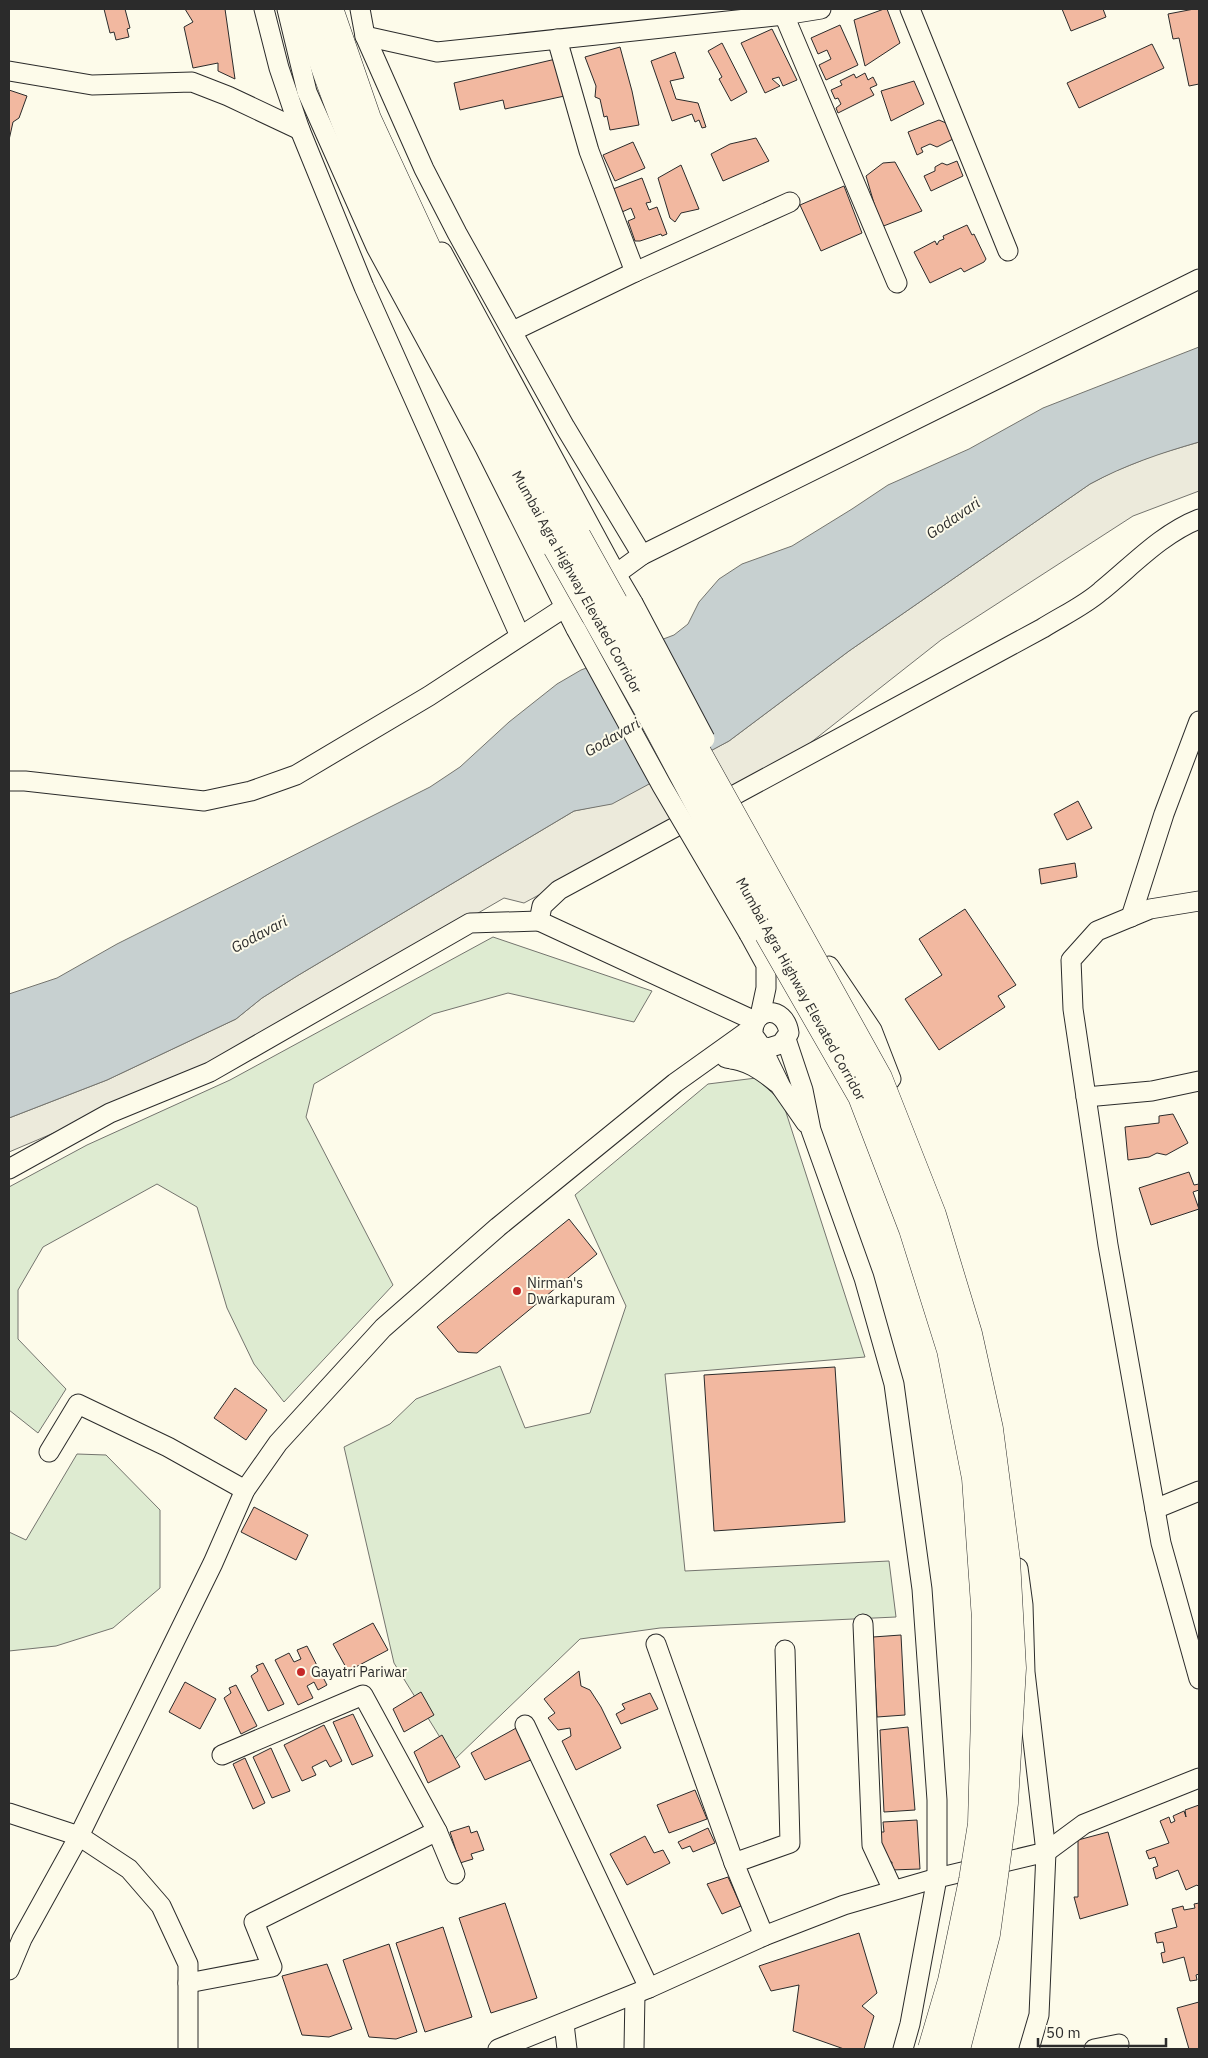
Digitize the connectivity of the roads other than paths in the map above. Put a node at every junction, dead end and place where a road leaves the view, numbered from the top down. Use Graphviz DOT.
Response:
graph roads {
  1 [pos="264,9"];
  2 [pos="287,9"];
  3 [pos="307,9"];
  4 [pos="329,9"];
  5 [pos="344,9"];
  6 [pos="360,9"];
  7 [pos="821,9"];
  8 [pos="910,9"];
  9 [pos="784,15"];
  10 [pos="365,36"];
  11 [pos="557,39"];
  12 [pos="9,71"];
  13 [pos="300,130"];
  14 [pos="790,202"];
  15 [pos="1008,251"];
  16 [pos="635,272"];
  17 [pos="1199,279"];
  18 [pos="897,283"];
  19 [pos="513,331"];
  20 [pos="1199,519"];
  21 [pos="642,555"];
  22 [pos="616,574"];
  23 [pos="564,607"];
  24 [pos="520,636"];
  25 [pos="1199,721"];
  26 [pos="9,781"];
  27 [pos="1199,902"];
  28 [pos="1131,917"];
  29 [pos="539,921"];
  30 [pos="755,1022"];
  31 [pos="786,1039"];
  32 [pos="761,1046"];
  33 [pos="732,1059"];
  34 [pos="701,1063"];
  35 [pos="1199,1081"];
  36 [pos="782,1087"];
  37 [pos="1086,1097"];
  38 [pos="811,1130"];
  39 [pos="9,1169"];
  40 [pos="49,1452"];
  41 [pos="245,1490"];
  42 [pos="1199,1491"];
  43 [pos="1155,1509"];
  44 [pos="863,1624"];
  45 [pos="656,1644"];
  46 [pos="785,1650"];
  47 [pos="1199,1679"];
  48 [pos="525,1724"];
  49 [pos="222,1755"];
  50 [pos="1199,1778"];
  51 [pos="9,1813"];
  52 [pos="436,1831"];
  53 [pos="79,1836"];
  54 [pos="1046,1852"];
  55 [pos="734,1863"];
  56 [pos="455,1874"];
  57 [pos="937,1878"];
  58 [pos="893,1890"];
  59 [pos="764,1936"];
  60 [pos="10,1963"];
  61 [pos="188,1983"];
  62 [pos="642,1991"];
  63 [pos="564,2024"];
  64 [pos="1119,2044"];
  65 [pos="188,2049"];
  66 [pos="498,2049"];
  67 [pos="567,2049"];
  68 [pos="634,2049"];
  69 [pos="903,2049"];
  70 [pos="932,2049"];
  71 [pos="956,2049"];
  72 [pos="1029,2049"];
  73 [pos="1094,2049"];
  1 -- 13 [label="street"];
  2 -- 23 [label="street"];
  3 -- 70 [label="highway, Mumbai Agra Highway Elevated Corridor, bridge"];
  4 -- 71 [label="highway, Mumbai Agra Highway Elevated Corridor, bridge"];
  5 -- 22 [label="street"];
  6 -- 10 [label="street"];
  7 -- 9 [label="street"];
  8 -- 15 [label="street"];
  9 -- 11 [label="street"];
  9 -- 18 [label="street"];
  10 -- 11 [label="street"];
  10 -- 19 [label="street"];
  11 -- 16 [label="street"];
  12 -- 13 [label="street"];
  13 -- 24 [label="street"];
  14 -- 16 [label="street"];
  16 -- 19 [label="street"];
  17 -- 21 [label="street"];
  19 -- 21 [label="street"];
  20 -- 29 [label="street"];
  21 -- 22 [label="street"];
  22 -- 23 [label="street"];
  22 -- 54 [label="street, bridge"];
  23 -- 24 [label="street"];
  23 -- 30 [label="street, bridge"];
  24 -- 26 [label="street"];
  25 -- 28 [label="street"];
  27 -- 28 [label="street"];
  28 -- 37 [label="street"];
  29 -- 30 [label="street"];
  29 -- 39 [label="street"];
  30 -- 31 [label="street"];
  30 -- 32 [label="street"];
  30 -- 34 [label="street"];
  31 -- 32 [label="street"];
  31 -- 38 [label="street"];
  32 -- 33 [label="street"];
  32 -- 36 [label="street"];
  33 -- 34 [label="street"];
  33 -- 36 [label="street"];
  34 -- 41 [label="street"];
  35 -- 37 [label="street"];
  36 -- 38 [label="street"];
  37 -- 43 [label="street"];
  38 -- 57 [label="street"];
  40 -- 41 [label="street"];
  41 -- 53 [label="street"];
  42 -- 43 [label="street"];
  43 -- 47 [label="street"];
  44 -- 58 [label="street"];
  45 -- 55 [label="street"];
  46 -- 55 [label="street"];
  48 -- 62 [label="street"];
  49 -- 52 [label="street"];
  50 -- 54 [label="street"];
  51 -- 53 [label="street"];
  52 -- 56 [label="street"];
  52 -- 61 [label="street"];
  53 -- 60 [label="street"];
  53 -- 61 [label="street"];
  54 -- 57 [label="street"];
  54 -- 72 [label="street"];
  55 -- 59 [label="street"];
  57 -- 58 [label="street"];
  57 -- 69 [label="street"];
  58 -- 59 [label="street"];
  59 -- 62 [label="street"];
  61 -- 65 [label="street"];
  62 -- 63 [label="street"];
  62 -- 68 [label="street"];
  63 -- 66 [label="street"];
  63 -- 67 [label="street"];
  64 -- 73 [label="street"];
}
